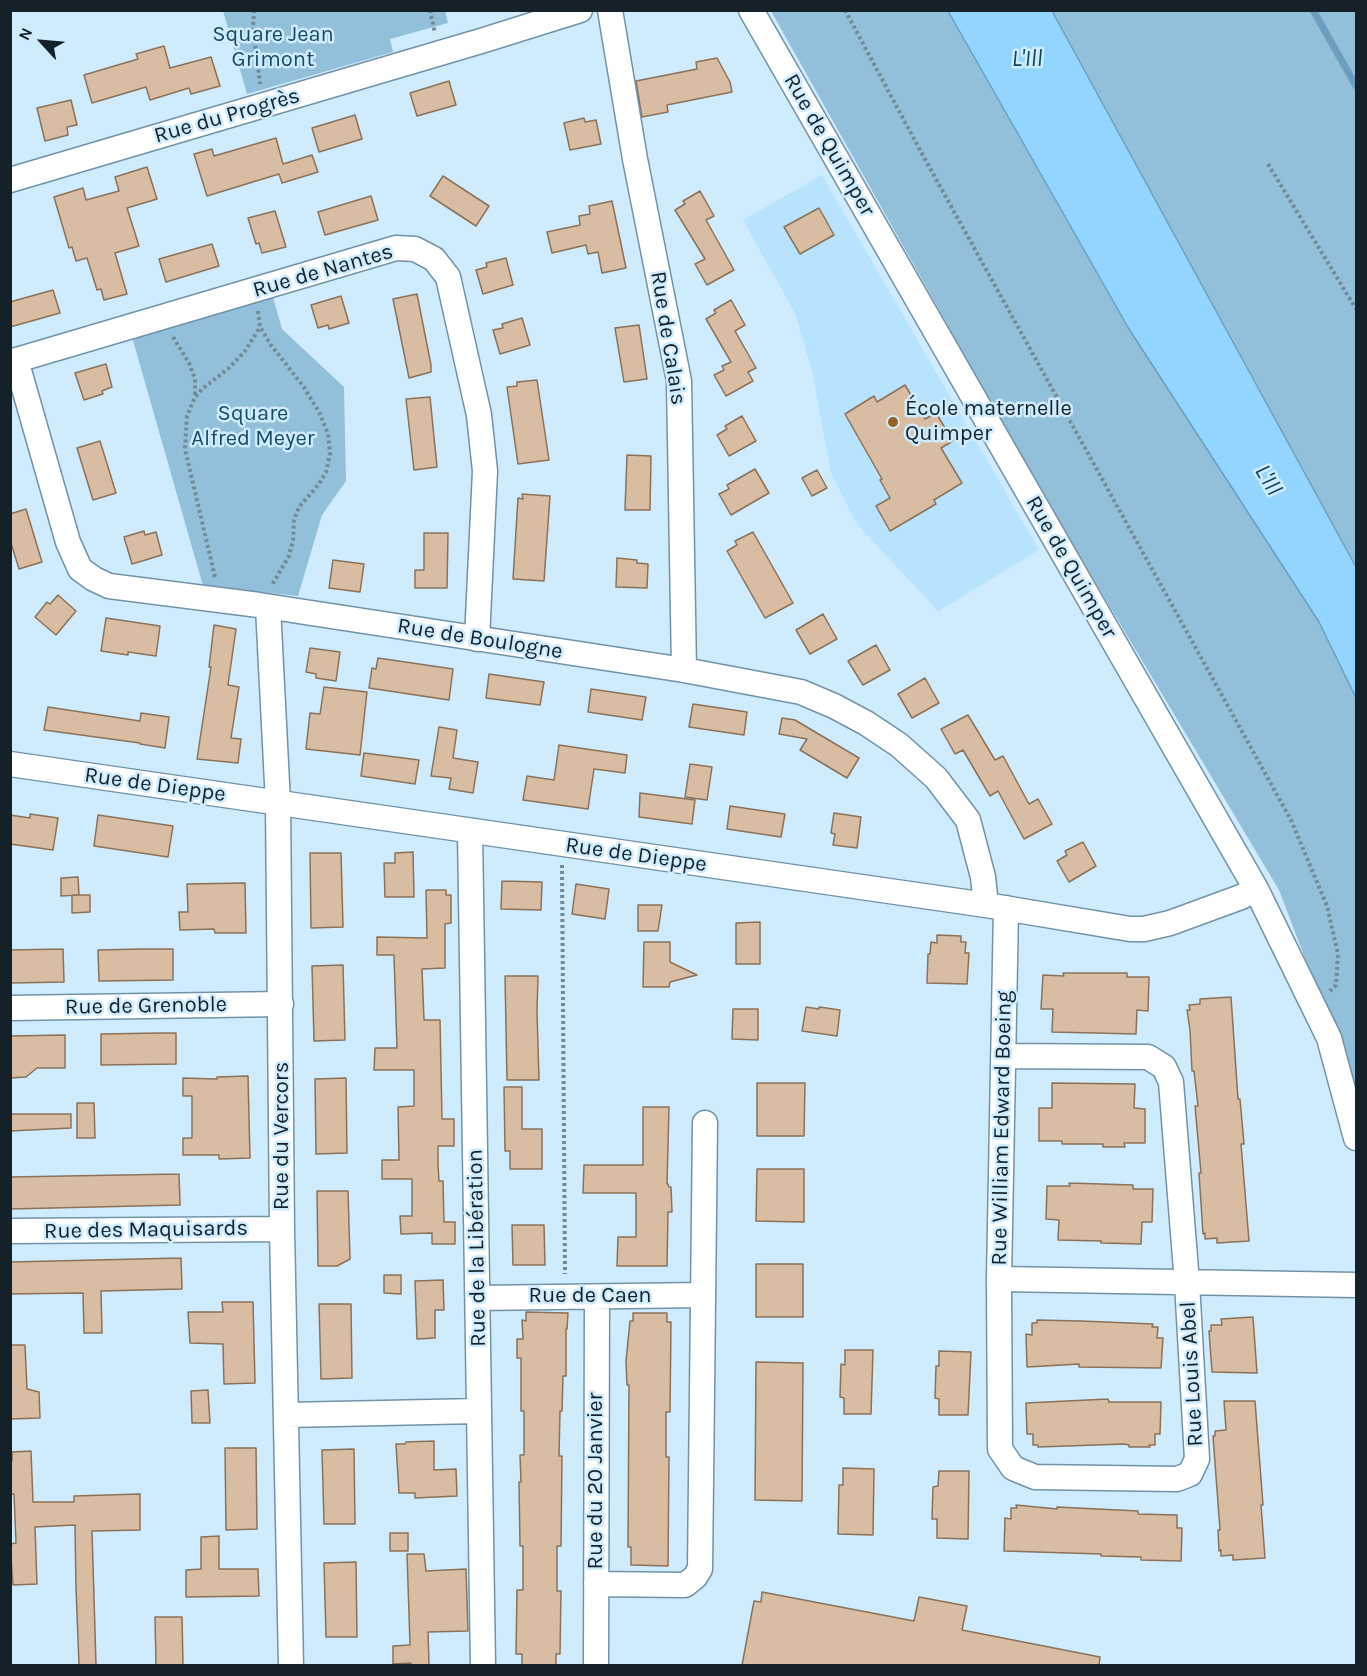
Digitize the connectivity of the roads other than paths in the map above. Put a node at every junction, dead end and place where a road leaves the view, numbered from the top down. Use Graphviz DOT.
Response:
graph roads {
  1 [pos="580,10"];
  2 [pos="610,10"];
  3 [pos="751,10"];
  4 [pos="10,180"];
  5 [pos="14,361"];
  6 [pos="263,606"];
  7 [pos="477,639"];
  8 [pos="684,670"];
  9 [pos="10,764"];
  10 [pos="278,803"];
  11 [pos="470,831"];
  12 [pos="1256,890"];
  13 [pos="996,907"];
  14 [pos="281,1004"];
  15 [pos="10,1008"];
  16 [pos="1003,1056"];
  17 [pos="705,1123"];
  18 [pos="1356,1138"];
  19 [pos="282,1229"];
  20 [pos="10,1231"];
  21 [pos="999,1279"];
  22 [pos="1187,1282"];
  23 [pos="1356,1285"];
  24 [pos="703,1295"];
  25 [pos="597,1297"];
  26 [pos="478,1298"];
  27 [pos="479,1411"];
  28 [pos="286,1415"];
  29 [pos="596,1584"];
  30 [pos="291,1665"];
  31 [pos="483,1665"];
  32 [pos="596,1665"];
  1 -- 4 [label="street, Rue du Progrès"];
  2 -- 8 [label="street, Rue de Calais"];
  3 -- 12 [label="street, Rue de Quimper"];
  5 -- 6 [label="street, Rue de Boulogne"];
  5 -- 7 [label="street, Rue de Nantes"];
  6 -- 7 [label="street, Rue de Boulogne"];
  6 -- 10 [label="street, Rue du Vercors"];
  7 -- 8 [label="street, Rue de Boulogne"];
  8 -- 13 [label="street, Rue de Boulogne"];
  9 -- 10 [label="street, Rue de Dieppe"];
  10 -- 11 [label="street, Rue de Dieppe"];
  10 -- 14 [label="street, Rue du Vercors"];
  11 -- 13 [label="street, Rue de Dieppe"];
  11 -- 26 [label="street, Rue de la Libération"];
  12 -- 13 [label="street, Rue de Dieppe"];
  12 -- 18 [label="street, Rue de Quimper"];
  13 -- 16 [label="street, Rue William Edward Boeing"];
  14 -- 15 [label="street, Rue de Grenoble"];
  14 -- 19 [label="street, Rue du Vercors"];
  16 -- 21 [label="street, Rue William Edward Boeing"];
  16 -- 22 [label="street, Rue Louis Abel"];
  17 -- 24 [label="street"];
  19 -- 20 [label="street, Rue des Maquisards"];
  19 -- 28 [label="street, Rue du Vercors"];
  21 -- 22 [label="street, Rue William Edward Boeing"];
  21 -- 22 [label="street, Rue Louis Abel"];
  22 -- 23 [label="street, Rue William Edward Boeing"];
  24 -- 25 [label="street, Rue de Caen"];
  24 -- 29 [label="street"];
  25 -- 26 [label="street, Rue de Caen"];
  25 -- 29 [label="street, Rue du 20 Janvier"];
  26 -- 27 [label="street, Rue de la Libération"];
  27 -- 28 [label="street"];
  27 -- 31 [label="street, Rue de la Libération"];
  28 -- 30 [label="street, Rue du Vercors"];
  29 -- 32 [label="street, Rue du 20 Janvier"];
}
